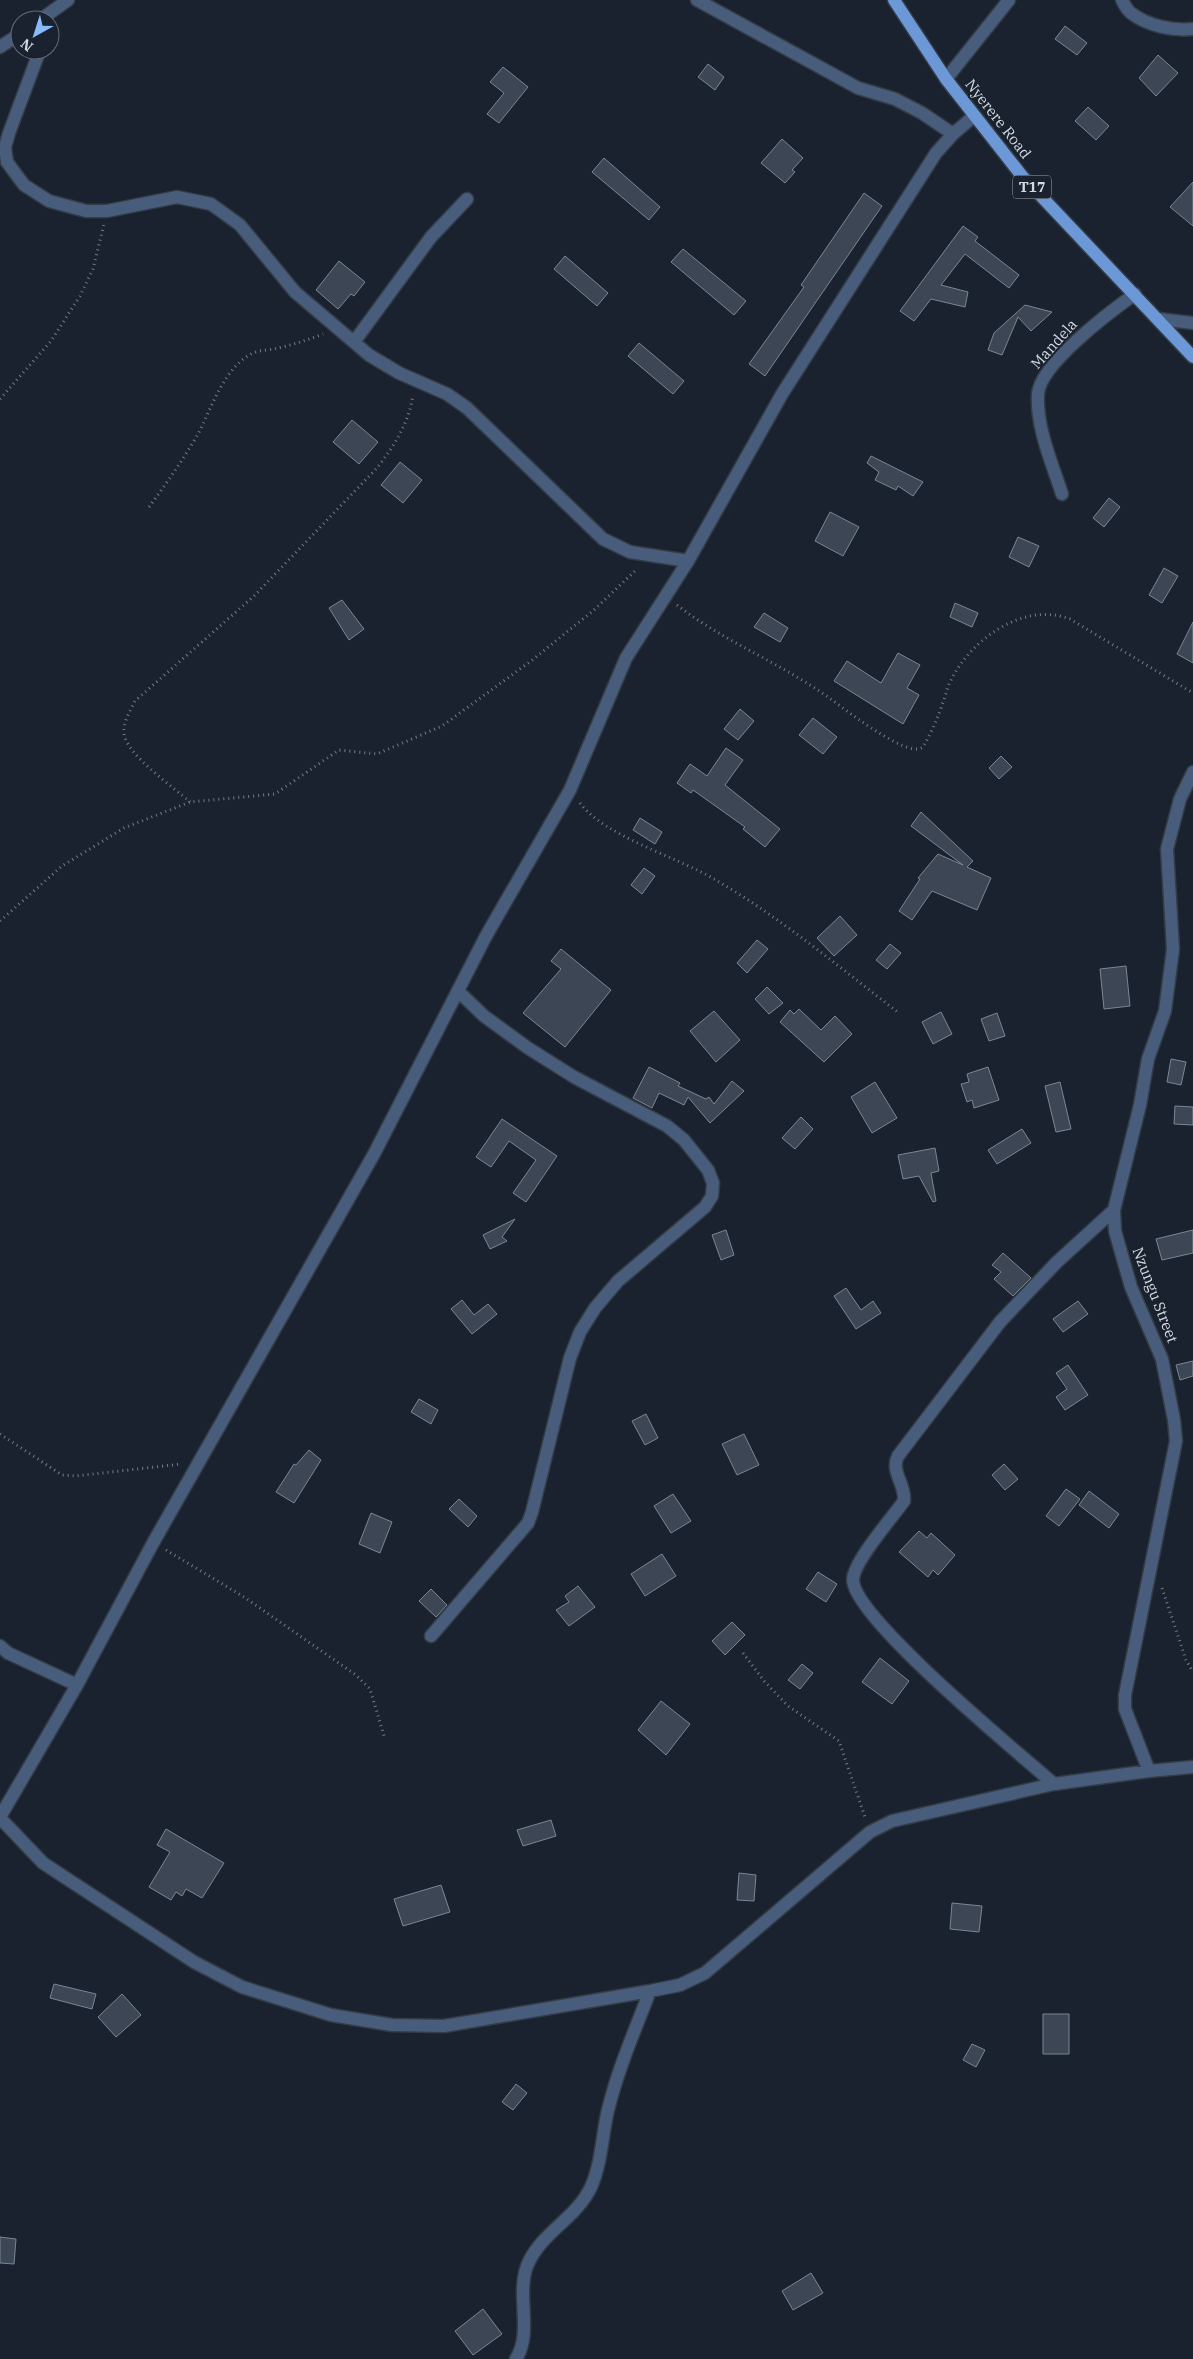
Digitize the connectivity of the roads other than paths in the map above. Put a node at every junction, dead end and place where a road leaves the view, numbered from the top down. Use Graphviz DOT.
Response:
graph roads {
  1 [pos="68,0"];
  2 [pos="697,0"];
  3 [pos="894,0"];
  4 [pos="1010,0"];
  5 [pos="1122,0"];
  6 [pos="57,10"];
  7 [pos="1193,29"];
  8 [pos="36,60"];
  9 [pos="946,79"];
  10 [pos="974,116"];
  11 [pos="953,134"];
  12 [pos="467,199"];
  13 [pos="1135,294"];
  14 [pos="1159,319"];
  15 [pos="1193,323"];
  16 [pos="354,342"];
  17 [pos="1193,357"];
  18 [pos="1062,494"];
  19 [pos="688,560"];
  20 [pos="1193,772"];
  21 [pos="458,991"];
  22 [pos="1114,1210"];
  23 [pos="431,1636"];
  24 [pos="2,1652"];
  25 [pos="77,1686"];
  26 [pos="1193,1767"];
  27 [pos="1149,1771"];
  28 [pos="1054,1784"];
  29 [pos="0,1818"];
  30 [pos="650,1991"];
  31 [pos="516,2359"];
  1 -- 6 [label="street"];
  2 -- 11 [label="street"];
  3 -- 9 [label="main road, Nyerere Road / T17"];
  4 -- 9 [label="street"];
  5 -- 7 [label="street"];
  8 -- 16 [label="street"];
  9 -- 10 [label="main road, Nyerere Road / T17"];
  10 -- 11 [label="street"];
  10 -- 13 [label="main road, Nyerere Road / T17"];
  11 -- 19 [label="street"];
  12 -- 16 [label="street"];
  13 -- 14 [label="main road, Nyerere Road / T17"];
  13 -- 18 [label="street, Mandela"];
  14 -- 15 [label="street"];
  14 -- 17 [label="main road, Nyerere Road / T17"];
  16 -- 19 [label="street"];
  19 -- 21 [label="street"];
  20 -- 22 [label="street, Nzungu Street"];
  21 -- 23 [label="street"];
  21 -- 25 [label="street"];
  22 -- 27 [label="street, Nzungu Street"];
  22 -- 28 [label="street"];
  24 -- 25 [label="street"];
  25 -- 29 [label="street"];
  26 -- 27 [label="street"];
  27 -- 28 [label="street"];
  28 -- 30 [label="street"];
  29 -- 30 [label="street"];
  30 -- 31 [label="street"];
}
